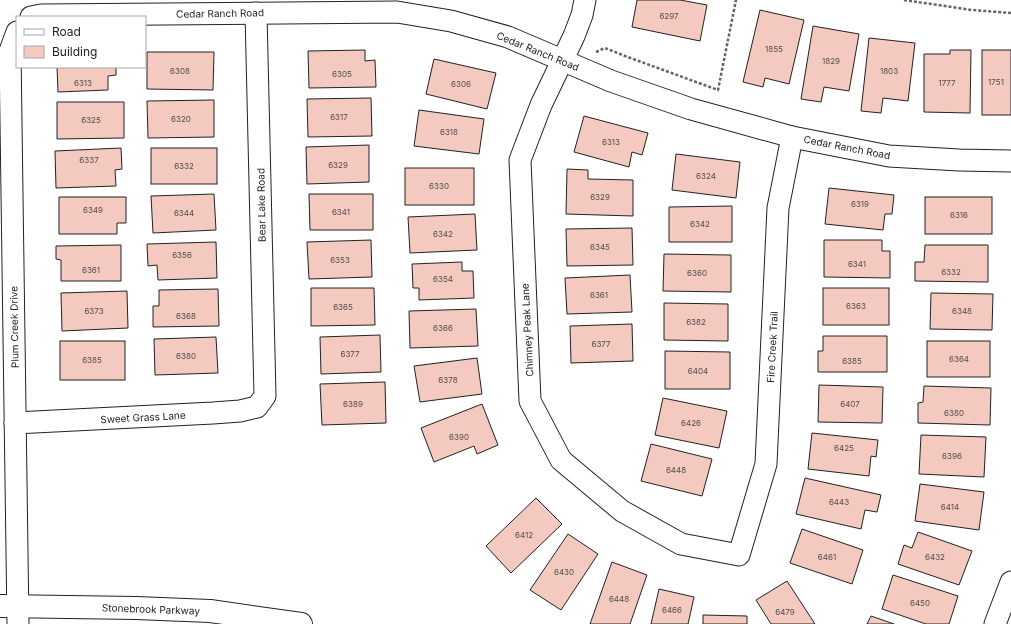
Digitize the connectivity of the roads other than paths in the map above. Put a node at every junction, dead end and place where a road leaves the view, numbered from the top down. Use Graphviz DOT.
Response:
graph roads {
  1 [pos="585,0"];
  2 [pos="256,13"];
  3 [pos="36,16"];
  4 [pos="16,35"];
  5 [pos="563,60"];
  6 [pos="792,137"];
  7 [pos="1011,162"];
  8 [pos="266,396"];
  9 [pos="15,423"];
  10 [pos="739,555"];
  11 [pos="1011,582"];
  12 [pos="12,612"];
  13 [pos="301,624"];
  14 [pos="995,624"];
  1 -- 5 [label="street, Chimney Peak Lane"];
  2 -- 3 [label="street, Cedar Ranch Road"];
  2 -- 5 [label="street, Cedar Ranch Road"];
  2 -- 8 [label="street, Bear Lake Road"];
  4 -- 9 [label="street, Plum Creek Drive"];
  5 -- 6 [label="street, Cedar Ranch Road"];
  5 -- 10 [label="street, Chimney Peak Lane"];
  6 -- 7 [label="street, Cedar Ranch Road"];
  6 -- 10 [label="street, Fire Creek Trail"];
  8 -- 9 [label="street, Sweet Grass Lane"];
  9 -- 12 [label="street, Plum Creek Drive"];
  11 -- 14 [label="street"];
  12 -- 13 [label="main road, Stonebrook Parkway"];
}
